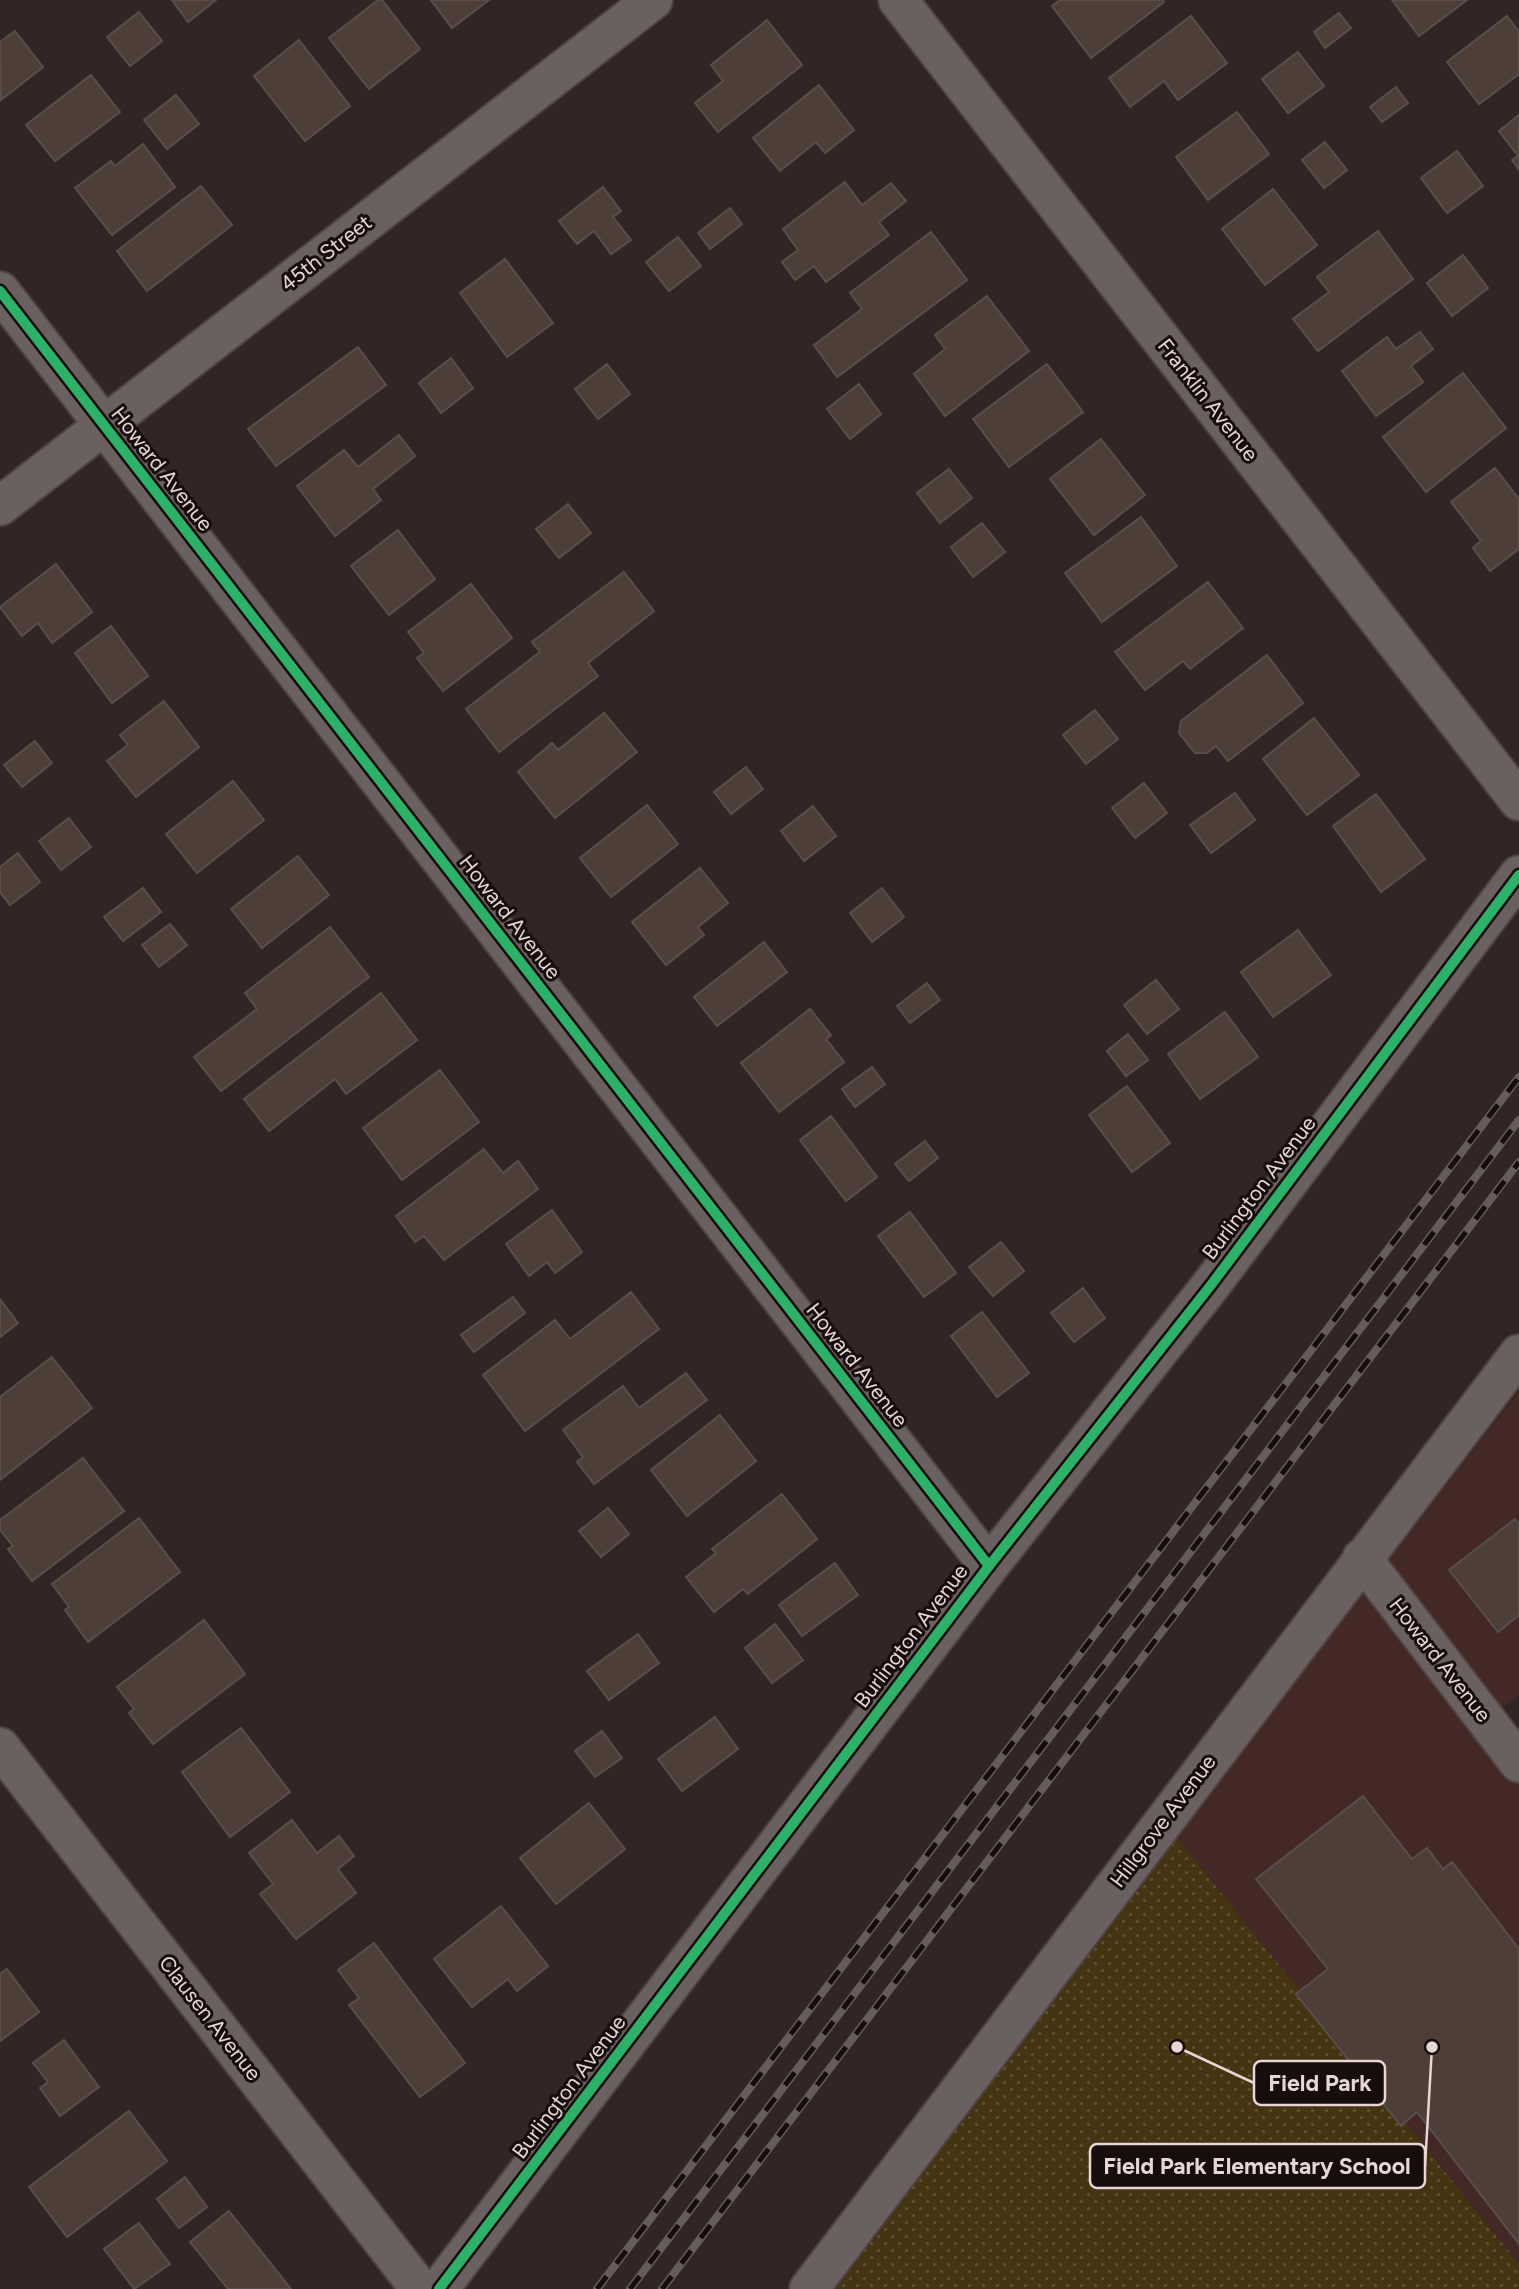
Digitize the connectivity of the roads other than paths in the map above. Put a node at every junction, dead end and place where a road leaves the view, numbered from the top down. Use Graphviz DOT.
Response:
graph roads {
  1 [pos="653,0"];
  2 [pos="898,0"];
  3 [pos="0,291"];
  4 [pos="105,426"];
  5 [pos="0,506"];
  6 [pos="1519,801"];
  7 [pos="1519,874"];
  8 [pos="1519,1354"];
  9 [pos="1362,1558"];
  10 [pos="989,1566"];
  11 [pos="0,1747"];
  12 [pos="1519,1763"];
  13 [pos="420,2289"];
  14 [pos="439,2289"];
  15 [pos="809,2289"];
  1 -- 4 [label="street, 45th Street"];
  2 -- 6 [label="street, Franklin Avenue"];
  3 -- 4 [label="street, Howard Avenue"];
  4 -- 5 [label="street, 45th Street"];
  4 -- 10 [label="street, Howard Avenue"];
  7 -- 10 [label="street, Burlington Avenue"];
  8 -- 9 [label="street, Hillgrove Avenue"];
  9 -- 12 [label="street, Howard Avenue"];
  9 -- 15 [label="street, Hillgrove Avenue"];
  10 -- 14 [label="street, Burlington Avenue"];
  11 -- 13 [label="street, Clausen Avenue"];
}
